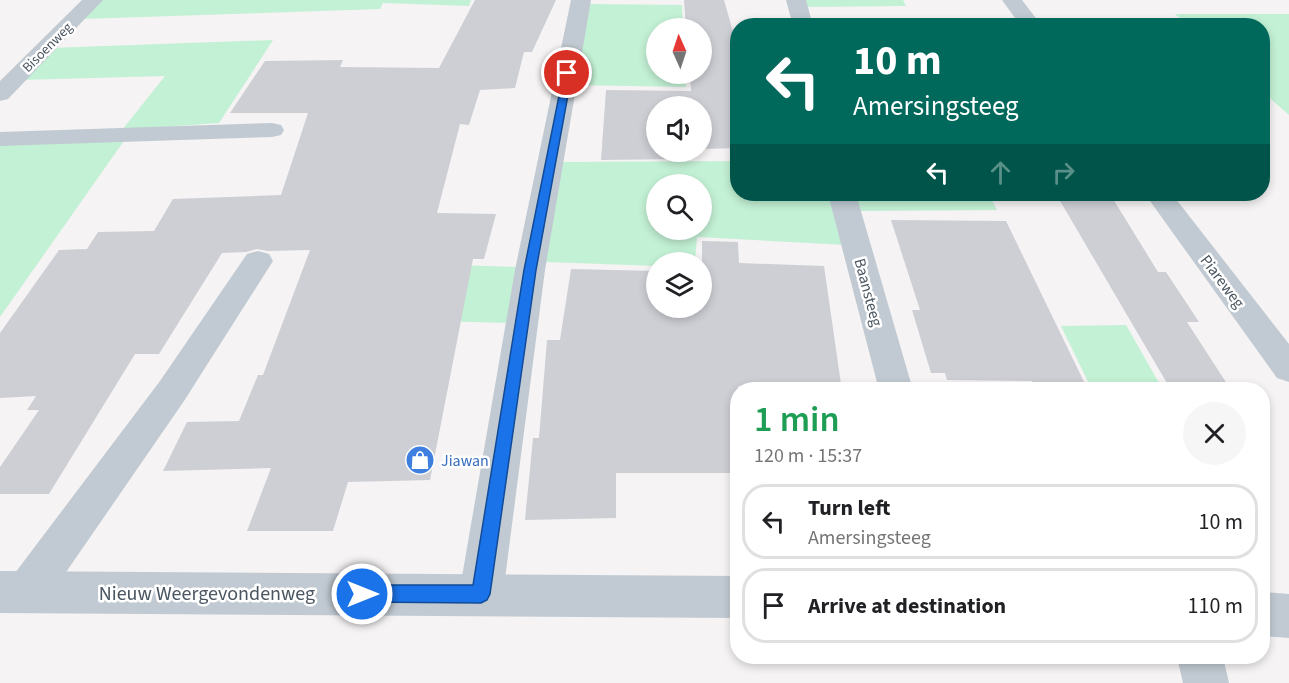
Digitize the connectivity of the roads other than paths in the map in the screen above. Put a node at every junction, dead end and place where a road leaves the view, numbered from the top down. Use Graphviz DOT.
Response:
graph roads {
  1 [pos="93,0"];
  2 [pos="581,0"];
  3 [pos="796,0"];
  4 [pos="1012,0"];
  5 [pos="801,18"];
  6 [pos="1026,18"];
  7 [pos="0,94"];
  8 [pos="272,130"];
  9 [pos="0,139"];
  10 [pos="844,201"];
  11 [pos="1163,201"];
  12 [pos="258,261"];
  13 [pos="1289,369"];
  14 [pos="894,382"];
  15 [pos="14,592"];
  16 [pos="481,594"];
  17 [pos="730,597"];
  18 [pos="1270,614"];
  19 [pos="1289,615"];
  20 [pos="1202,664"];
  21 [pos="1206,683"];
  1 -- 7 [label="street, Bisoenweg"];
  2 -- 16 [label="street"];
  3 -- 5 [label="street"];
  4 -- 6 [label="street"];
  8 -- 9 [label="street"];
  10 -- 14 [label="street, Baansteeg"];
  11 -- 13 [label="street, Piareweg"];
  12 -- 15 [label="street"];
  15 -- 16 [label="street, Nieuw Weergevondenweg"];
  16 -- 17 [label="street, Nieuw Weergevondenweg"];
  18 -- 19 [label="street"];
  20 -- 21 [label="street"];
}
